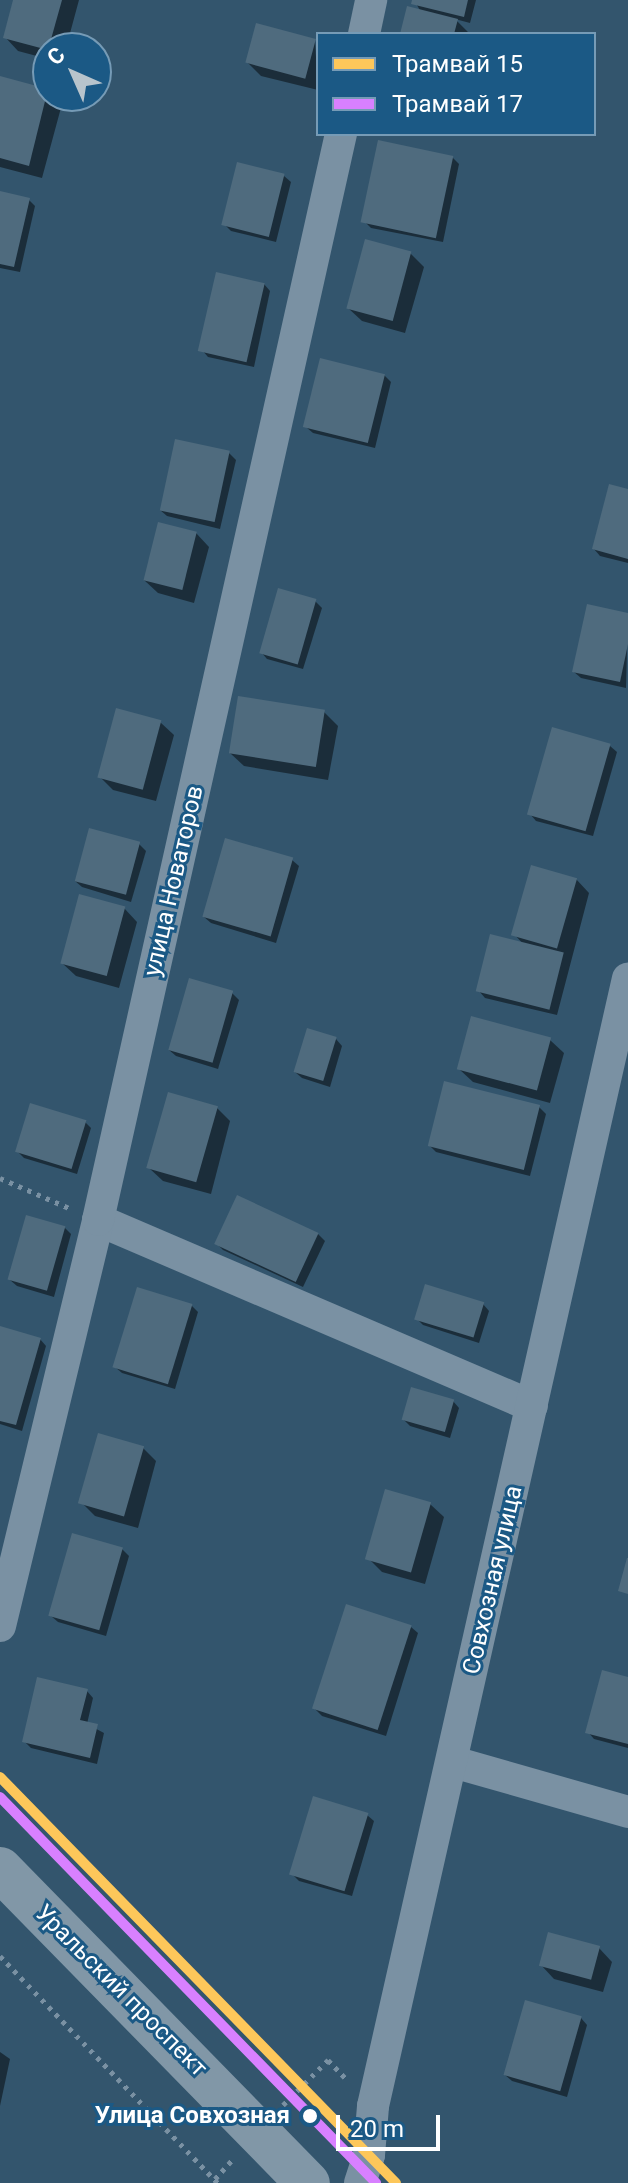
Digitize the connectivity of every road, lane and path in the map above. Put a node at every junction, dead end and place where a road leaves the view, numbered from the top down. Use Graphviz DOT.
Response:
graph roads {
  1 [pos="371,0"];
  2 [pos="364,32"];
  3 [pos="341,136"];
  4 [pos="628,978"];
  5 [pos="0,1178"];
  6 [pos="98,1220"];
  7 [pos="532,1406"];
  8 [pos="0,1626"];
  9 [pos="453,1762"];
  10 [pos="628,1812"];
  11 [pos="0,1869"];
  12 [pos="0,1956"];
  13 [pos="218,2183"];
  14 [pos="308,2183"];
  15 [pos="360,2183"];
  1 -- 2 [label="street"];
  3 -- 6 [label="street, улица Новаторов"];
  4 -- 7 [label="street, Совхозная улица"];
  5 -- 6 [label="path"];
  6 -- 7 [label="street"];
  6 -- 8 [label="street, улица Новаторов"];
  7 -- 9 [label="street, Совхозная улица"];
  9 -- 10 [label="street"];
  9 -- 15 [label="street, Совхозная улица"];
  11 -- 14 [label="main road, Уральский проспект"];
  12 -- 13 [label="path"];
}
